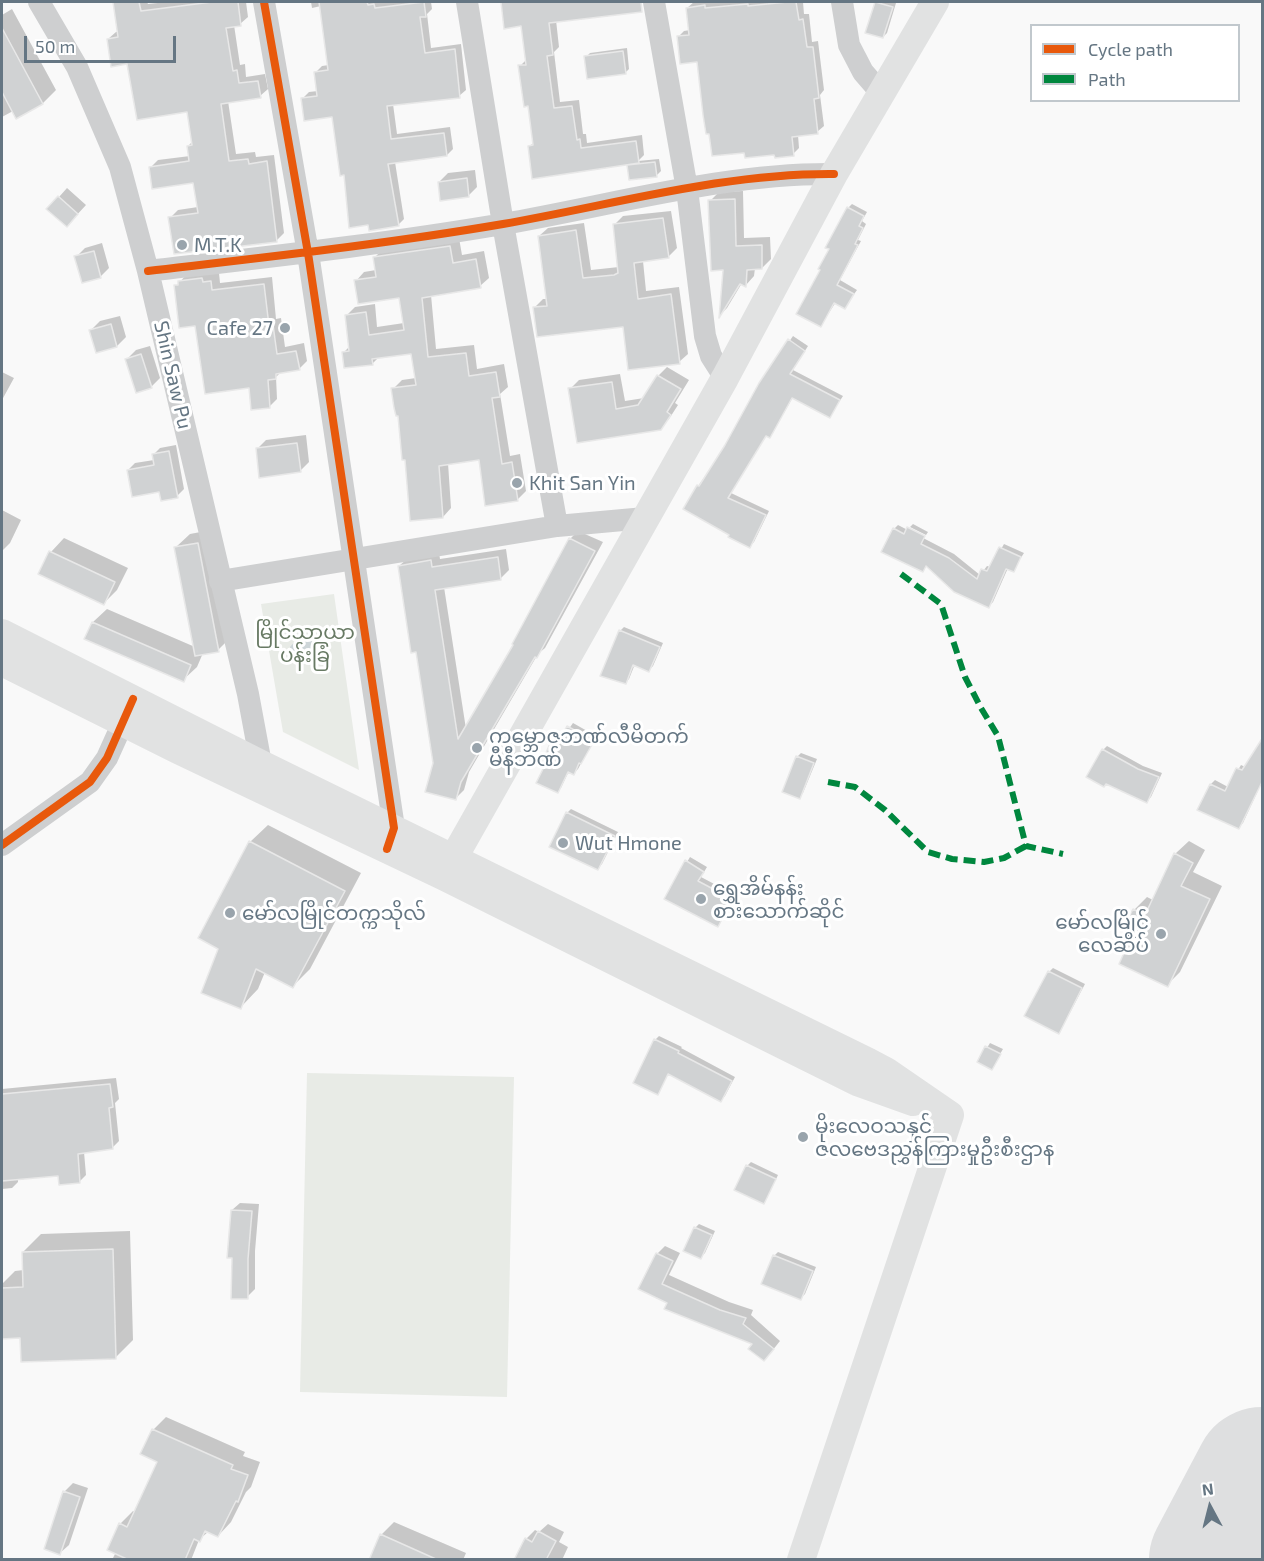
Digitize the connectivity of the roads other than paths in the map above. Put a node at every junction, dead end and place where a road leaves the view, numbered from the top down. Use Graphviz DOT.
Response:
graph roads {
  1 [pos="39,2"];
  2 [pos="59,2"];
  3 [pos="264,2"];
  4 [pos="467,2"];
  5 [pos="654,2"];
  6 [pos="842,2"];
  7 [pos="935,2"];
  8 [pos="57,33"];
  9 [pos="882,94"];
  10 [pos="834,174"];
  11 [pos="687,189"];
  12 [pos="503,224"];
  13 [pos="308,253"];
  14 [pos="148,271"];
  15 [pos="725,378"];
  16 [pos="645,518"];
  17 [pos="557,526"];
  18 [pos="354,560"];
  19 [pos="220,581"];
  20 [pos="2,633"];
  21 [pos="2,662"];
  22 [pos="128,711"];
  23 [pos="261,764"];
  24 [pos="391,838"];
  25 [pos="2,845"];
  26 [pos="448,867"];
  27 [pos="801,1560"];
  1 -- 8 [label="street, Shin Saw Pu"];
  2 -- 8 [label="street"];
  3 -- 13 [label="street"];
  4 -- 12 [label="street"];
  5 -- 11 [label="street"];
  6 -- 9 [label="street"];
  7 -- 9 [label="main road"];
  8 -- 14 [label="street, Shin Saw Pu"];
  9 -- 10 [label="main road"];
  10 -- 11 [label="street"];
  10 -- 15 [label="main road"];
  11 -- 12 [label="street"];
  11 -- 15 [label="street"];
  12 -- 13 [label="street"];
  12 -- 17 [label="street"];
  13 -- 14 [label="street"];
  13 -- 18 [label="street"];
  14 -- 19 [label="street, Shin Saw Pu"];
  15 -- 16 [label="main road"];
  16 -- 17 [label="street"];
  16 -- 26 [label="main road"];
  17 -- 18 [label="street"];
  18 -- 19 [label="street"];
  18 -- 24 [label="street"];
  19 -- 23 [label="street, Shin Saw Pu"];
  20 -- 22 [label="main road"];
  21 -- 22 [label="main road"];
  22 -- 23 [label="main road"];
  22 -- 24 [label="main road"];
  22 -- 25 [label="street"];
  23 -- 24 [label="main road"];
  24 -- 26 [label="main road"];
  26 -- 27 [label="main road"];
}
